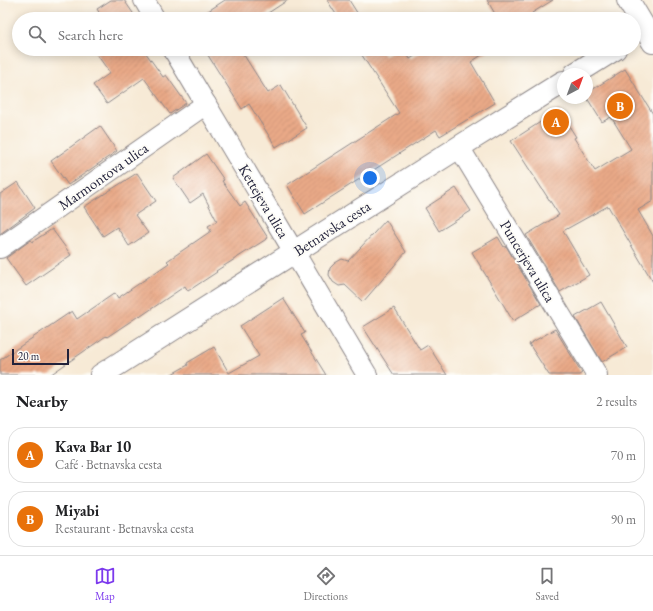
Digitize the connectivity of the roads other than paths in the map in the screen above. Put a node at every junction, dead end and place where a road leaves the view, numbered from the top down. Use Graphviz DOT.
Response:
graph roads {
  1 [pos="144,0"];
  2 [pos="628,0"];
  3 [pos="151,12"];
  4 [pos="635,12"];
  5 [pos="641,23"];
  6 [pos="647,34"];
  7 [pos="177,56"];
  8 [pos="604,56"];
  9 [pos="585,68"];
  10 [pos="557,86"];
  11 [pos="206,104"];
  12 [pos="459,146"];
  13 [pos="0,248"];
  14 [pos="294,252"];
  15 [pos="107,373"];
  16 [pos="366,375"];
  17 [pos="597,375"];
  1 -- 3 [label="street"];
  2 -- 4 [label="street"];
  5 -- 6 [label="street"];
  7 -- 11 [label="street, Kettejeva ulica"];
  8 -- 9 [label="street"];
  10 -- 12 [label="street, Betnavska cesta"];
  11 -- 13 [label="street, Marmontova ulica"];
  11 -- 14 [label="street, Kettejeva ulica"];
  12 -- 14 [label="street, Betnavska cesta"];
  12 -- 17 [label="street, Puncerjeva ulica"];
  14 -- 15 [label="street, Betnavska cesta"];
  14 -- 16 [label="street, Kettejeva ulica"];
}
